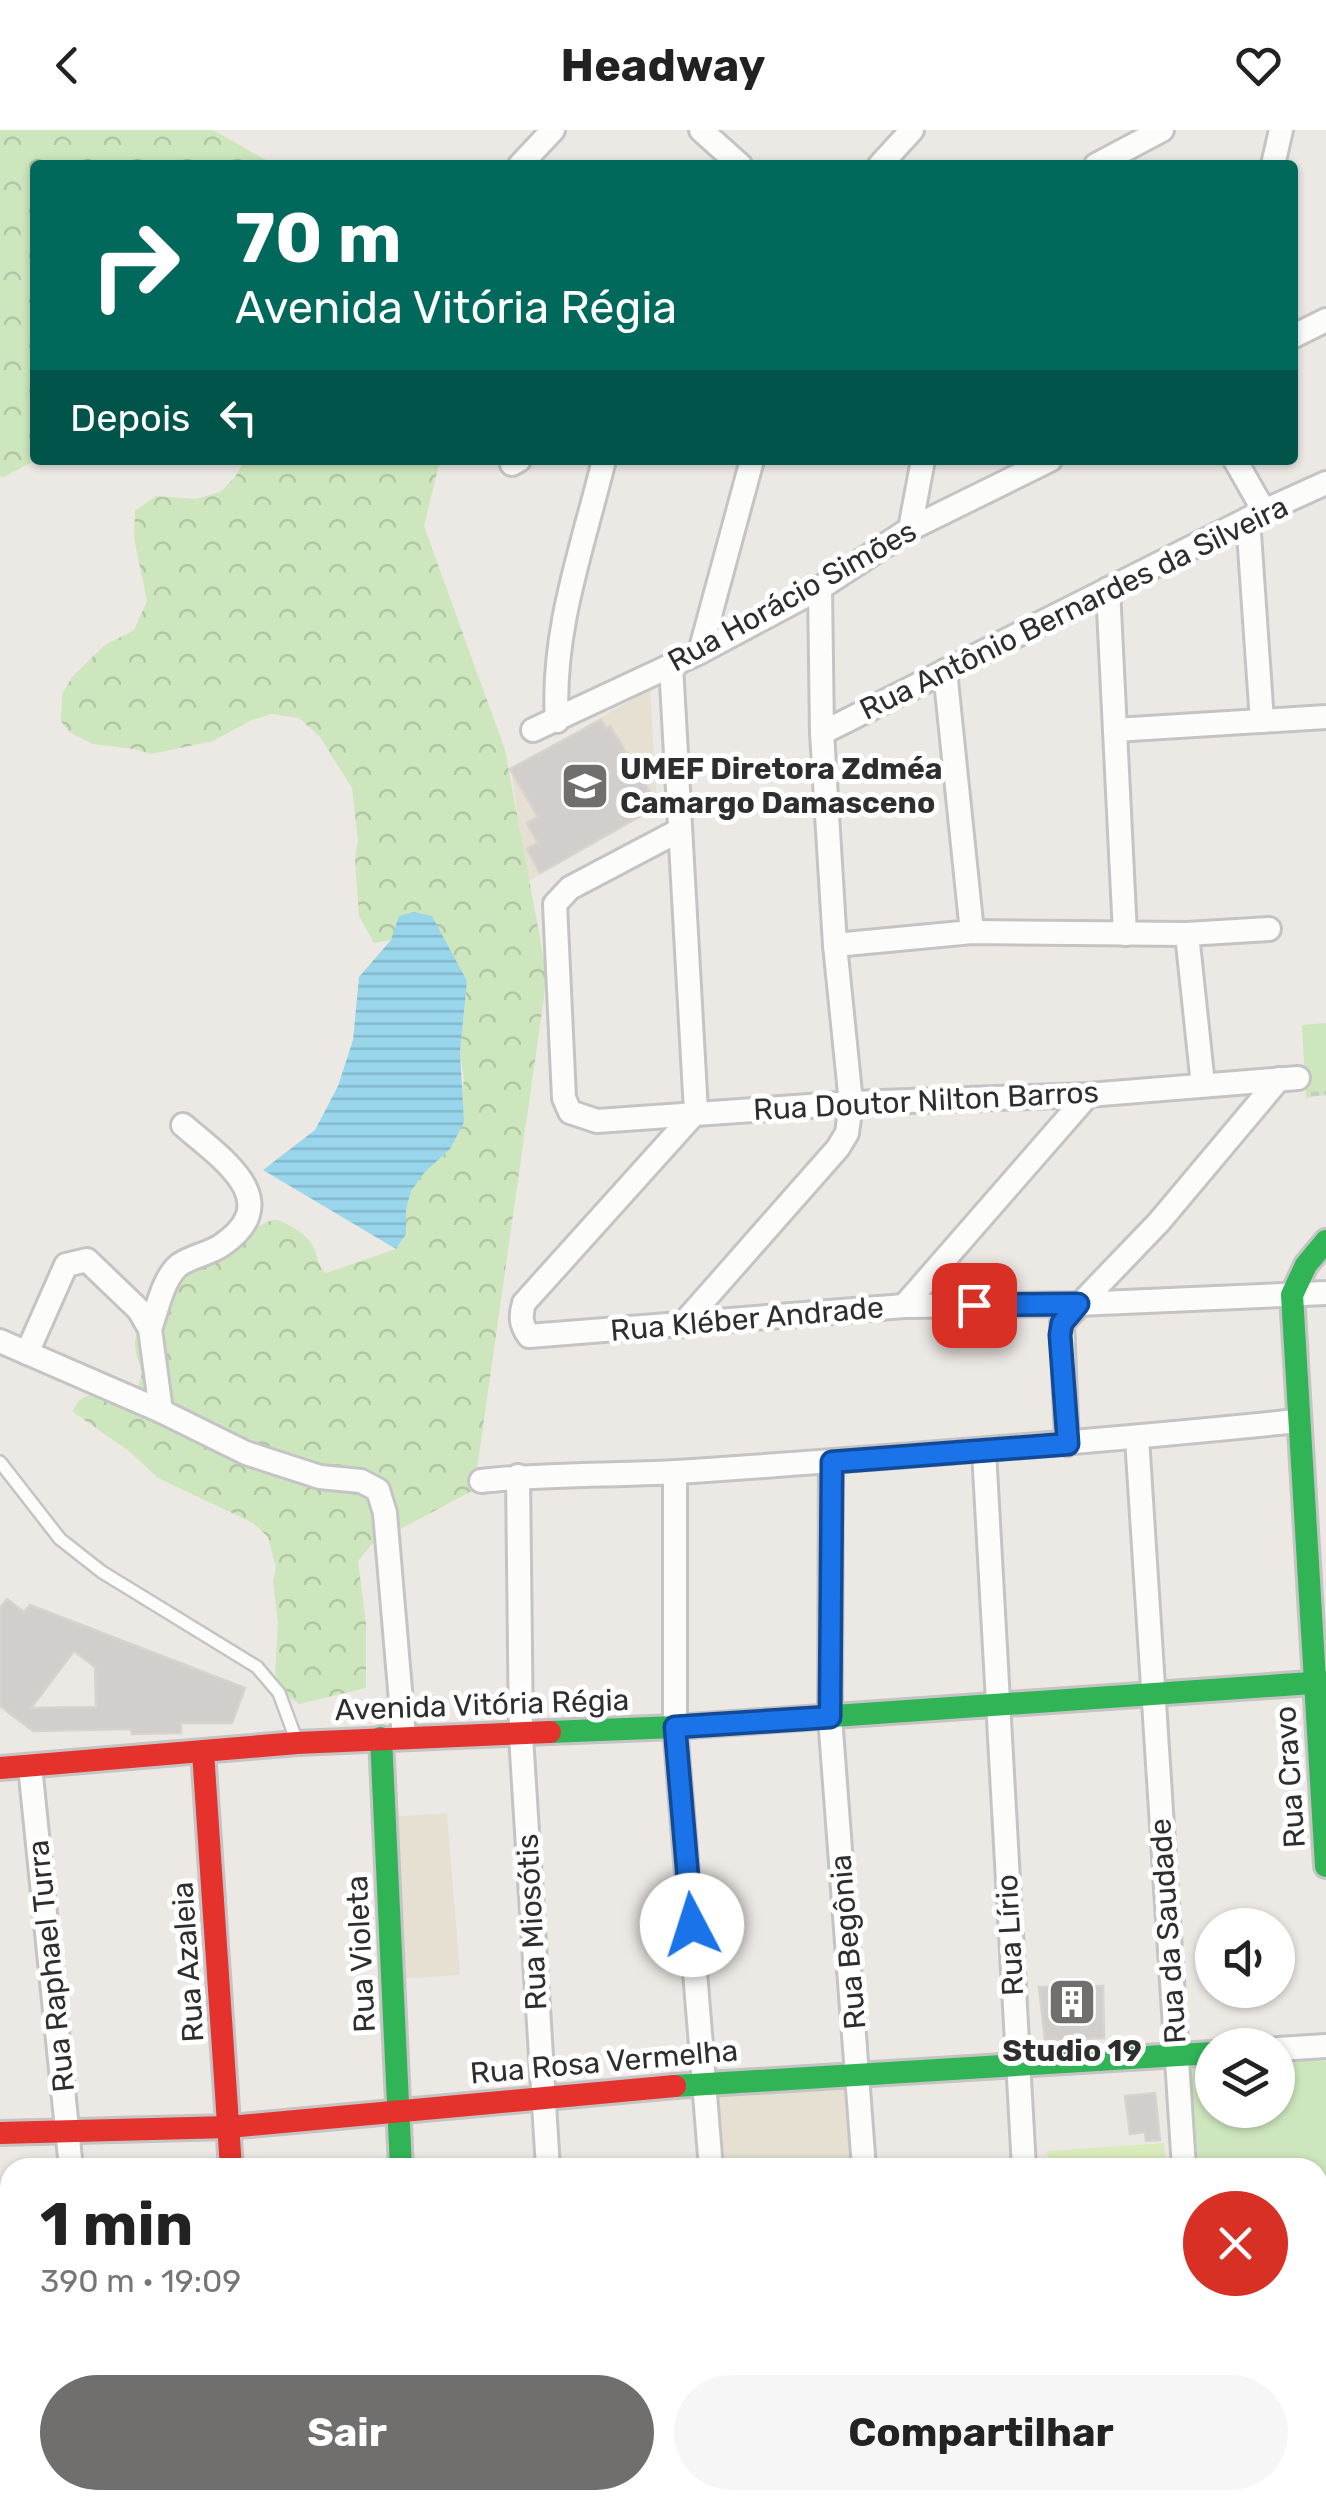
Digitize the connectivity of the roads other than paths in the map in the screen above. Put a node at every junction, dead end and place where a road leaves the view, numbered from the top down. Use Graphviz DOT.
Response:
graph roads {
  1 [pos="553,130"];
  2 [pos="701,130"];
  3 [pos="1281,130"];
  4 [pos="910,131"];
  5 [pos="1155,134"];
  6 [pos="525,160"];
  7 [pos="734,160"];
  8 [pos="884,160"];
  9 [pos="1106,160"];
  10 [pos="1142,160"];
  11 [pos="1274,160"];
  12 [pos="1326,320"];
  13 [pos="1298,334"];
  14 [pos="603,465"];
  15 [pos="751,465"];
  16 [pos="922,465"];
  17 [pos="1040,465"];
  18 [pos="1237,465"];
  19 [pos="1326,484"];
  20 [pos="1256,515"];
  21 [pos="910,529"];
  22 [pos="820,588"];
  23 [pos="1108,590"];
  24 [pos="700,652"];
  25 [pos="671,666"];
  26 [pos="945,671"];
  27 [pos="1326,717"];
  28 [pos="556,721"];
  29 [pos="1262,721"];
  30 [pos="533,730"];
  31 [pos="1116,730"];
  32 [pos="822,733"];
  33 [pos="680,830"];
  34 [pos="1269,929"];
  35 [pos="972,932"];
  36 [pos="1125,934"];
  37 [pos="1187,934"];
  38 [pos="835,945"];
  39 [pos="1203,1085"];
  40 [pos="1088,1095"];
  41 [pos="850,1103"];
  42 [pos="696,1112"];
  43 [pos="183,1125"];
  44 [pos="1326,1242"];
  45 [pos="1326,1293"];
  46 [pos="1292,1295"];
  47 [pos="1078,1304"];
  48 [pos="904,1306"];
  49 [pos="682,1325"];
  50 [pos="150,1329"];
  51 [pos="0,1341"];
  52 [pos="27,1353"];
  53 [pos="161,1411"];
  54 [pos="1297,1422"];
  55 [pos="1136,1438"];
  56 [pos="1068,1444"];
  57 [pos="984,1451"];
  58 [pos="0,1462"];
  59 [pos="832,1462"];
  60 [pos="675,1472"];
  61 [pos="518,1476"];
  62 [pos="481,1480"];
  63 [pos="1320,1682"];
  64 [pos="1152,1695"];
  65 [pos="998,1703"];
  66 [pos="830,1717"];
  67 [pos="675,1727"];
  68 [pos="521,1736"];
  69 [pos="393,1738"];
  70 [pos="0,1741"];
  71 [pos="297,1743"];
  72 [pos="204,1752"];
  73 [pos="30,1766"];
  74 [pos="0,1768"];
  75 [pos="1326,1866"];
  76 [pos="1326,2046"];
  77 [pos="1295,2048"];
  78 [pos="1195,2054"];
  79 [pos="1176,2055"];
  80 [pos="1017,2064"];
  81 [pos="858,2074"];
  82 [pos="704,2083"];
  83 [pos="543,2096"];
  84 [pos="398,2109"];
  85 [pos="229,2128"];
  86 [pos="68,2129"];
  87 [pos="0,2133"];
  88 [pos="69,2158"];
  89 [pos="230,2158"];
  90 [pos="400,2158"];
  91 [pos="547,2158"];
  92 [pos="710,2158"];
  93 [pos="863,2158"];
  94 [pos="1023,2158"];
  95 [pos="1183,2158"];
  1 -- 6 [label="street"];
  2 -- 7 [label="street"];
  3 -- 11 [label="street"];
  4 -- 8 [label="street"];
  5 -- 9 [label="street"];
  5 -- 10 [label="street"];
  12 -- 13 [label="street"];
  14 -- 28 [label="street"];
  15 -- 24 [label="street"];
  16 -- 21 [label="street"];
  17 -- 21 [label="street, Rua Horácio Simões"];
  18 -- 20 [label="street"];
  19 -- 20 [label="street, Rua Antônio Bernardes da Silveira"];
  20 -- 23 [label="street, Rua Antônio Bernardes da Silveira"];
  20 -- 29 [label="street"];
  21 -- 22 [label="street, Rua Horácio Simões"];
  22 -- 24 [label="street, Rua Horácio Simões"];
  22 -- 32 [label="street"];
  23 -- 26 [label="street, Rua Antônio Bernardes da Silveira"];
  23 -- 31 [label="street"];
  24 -- 25 [label="street, Rua Horácio Simões"];
  25 -- 28 [label="street, Rua Horácio Simões"];
  25 -- 33 [label="street"];
  26 -- 32 [label="street, Rua Antônio Bernardes da Silveira"];
  26 -- 35 [label="street"];
  27 -- 29 [label="street"];
  28 -- 30 [label="street, Rua Horácio Simões"];
  29 -- 31 [label="street"];
  31 -- 36 [label="street"];
  32 -- 38 [label="street"];
  33 -- 42 [label="street"];
  33 -- 42 [label="street, Rua Doutor Nilton Barros"];
  34 -- 37 [label="street"];
  35 -- 36 [label="street"];
  35 -- 38 [label="street"];
  36 -- 37 [label="street"];
  37 -- 39 [label="street"];
  38 -- 41 [label="street"];
  39 -- 40 [label="street, Rua Doutor Nilton Barros"];
  39 -- 47 [label="street, Rua Doutor Nilton Barros"];
  40 -- 41 [label="street, Rua Doutor Nilton Barros"];
  40 -- 48 [label="street"];
  41 -- 42 [label="street, Rua Doutor Nilton Barros"];
  41 -- 49 [label="street"];
  42 -- 49 [label="street, Rua Kléber Andrade"];
  43 -- 50 [label="street"];
  44 -- 46 [label="street"];
  45 -- 46 [label="street, Rua Kléber Andrade"];
  46 -- 47 [label="street, Rua Kléber Andrade"];
  46 -- 54 [label="street, Rua Cravo"];
  47 -- 48 [label="street, Rua Kléber Andrade"];
  47 -- 56 [label="street"];
  48 -- 49 [label="street, Rua Kléber Andrade"];
  50 -- 52 [label="street"];
  50 -- 53 [label="street"];
  51 -- 52 [label="street"];
  52 -- 53 [label="street"];
  53 -- 69 [label="street"];
  54 -- 55 [label="street"];
  54 -- 63 [label="street, Rua Cravo"];
  55 -- 56 [label="street"];
  55 -- 64 [label="street, Rua da Saudade"];
  56 -- 57 [label="street"];
  57 -- 59 [label="street"];
  57 -- 65 [label="street, Rua Lírio"];
  58 -- 71 [label="lane"];
  59 -- 60 [label="street"];
  59 -- 66 [label="street, Rua Begônia"];
  60 -- 61 [label="street"];
  60 -- 67 [label="street"];
  61 -- 62 [label="street"];
  61 -- 68 [label="street, Rua Miosótis"];
  63 -- 64 [label="street, Avenida Vitória Régia"];
  63 -- 75 [label="street, Rua Cravo"];
  64 -- 65 [label="street, Avenida Vitória Régia"];
  64 -- 79 [label="street, Rua da Saudade"];
  65 -- 66 [label="street, Avenida Vitória Régia"];
  65 -- 80 [label="street, Rua Lírio"];
  66 -- 67 [label="street, Avenida Vitória Régia"];
  66 -- 81 [label="street, Rua Begônia"];
  67 -- 68 [label="street, Avenida Vitória Régia"];
  67 -- 82 [label="street"];
  68 -- 69 [label="street, Avenida Vitória Régia"];
  68 -- 83 [label="street, Rua Miosótis"];
  69 -- 71 [label="street, Avenida Vitória Régia"];
  69 -- 84 [label="street, Rua Violeta"];
  70 -- 73 [label="street"];
  71 -- 72 [label="street, Avenida Vitória Régia"];
  72 -- 73 [label="street, Avenida Vitória Régia"];
  72 -- 85 [label="street, Rua Azaleia"];
  73 -- 74 [label="street, Avenida Vitória Régia"];
  73 -- 86 [label="street, Rua Raphael Turra"];
  76 -- 77 [label="street"];
  78 -- 79 [label="street, Rua Rosa Vermelha"];
  79 -- 80 [label="street, Rua Rosa Vermelha"];
  79 -- 95 [label="street, Rua da Saudade"];
  80 -- 81 [label="street, Rua Rosa Vermelha"];
  80 -- 94 [label="street, Rua Lírio"];
  81 -- 82 [label="street, Rua Rosa Vermelha"];
  81 -- 93 [label="street, Rua Begônia"];
  82 -- 83 [label="street, Rua Rosa Vermelha"];
  82 -- 92 [label="street"];
  83 -- 84 [label="street, Rua Rosa Vermelha"];
  83 -- 91 [label="street, Rua Miosótis"];
  84 -- 85 [label="street, Rua Rosa Vermelha"];
  84 -- 90 [label="street, Rua Violeta"];
  85 -- 86 [label="street, Rua Rosa Vermelha"];
  85 -- 89 [label="street, Rua Azaleia"];
  86 -- 87 [label="street, Rua Rosa Vermelha"];
  86 -- 88 [label="street, Rua Raphael Turra"];
}
